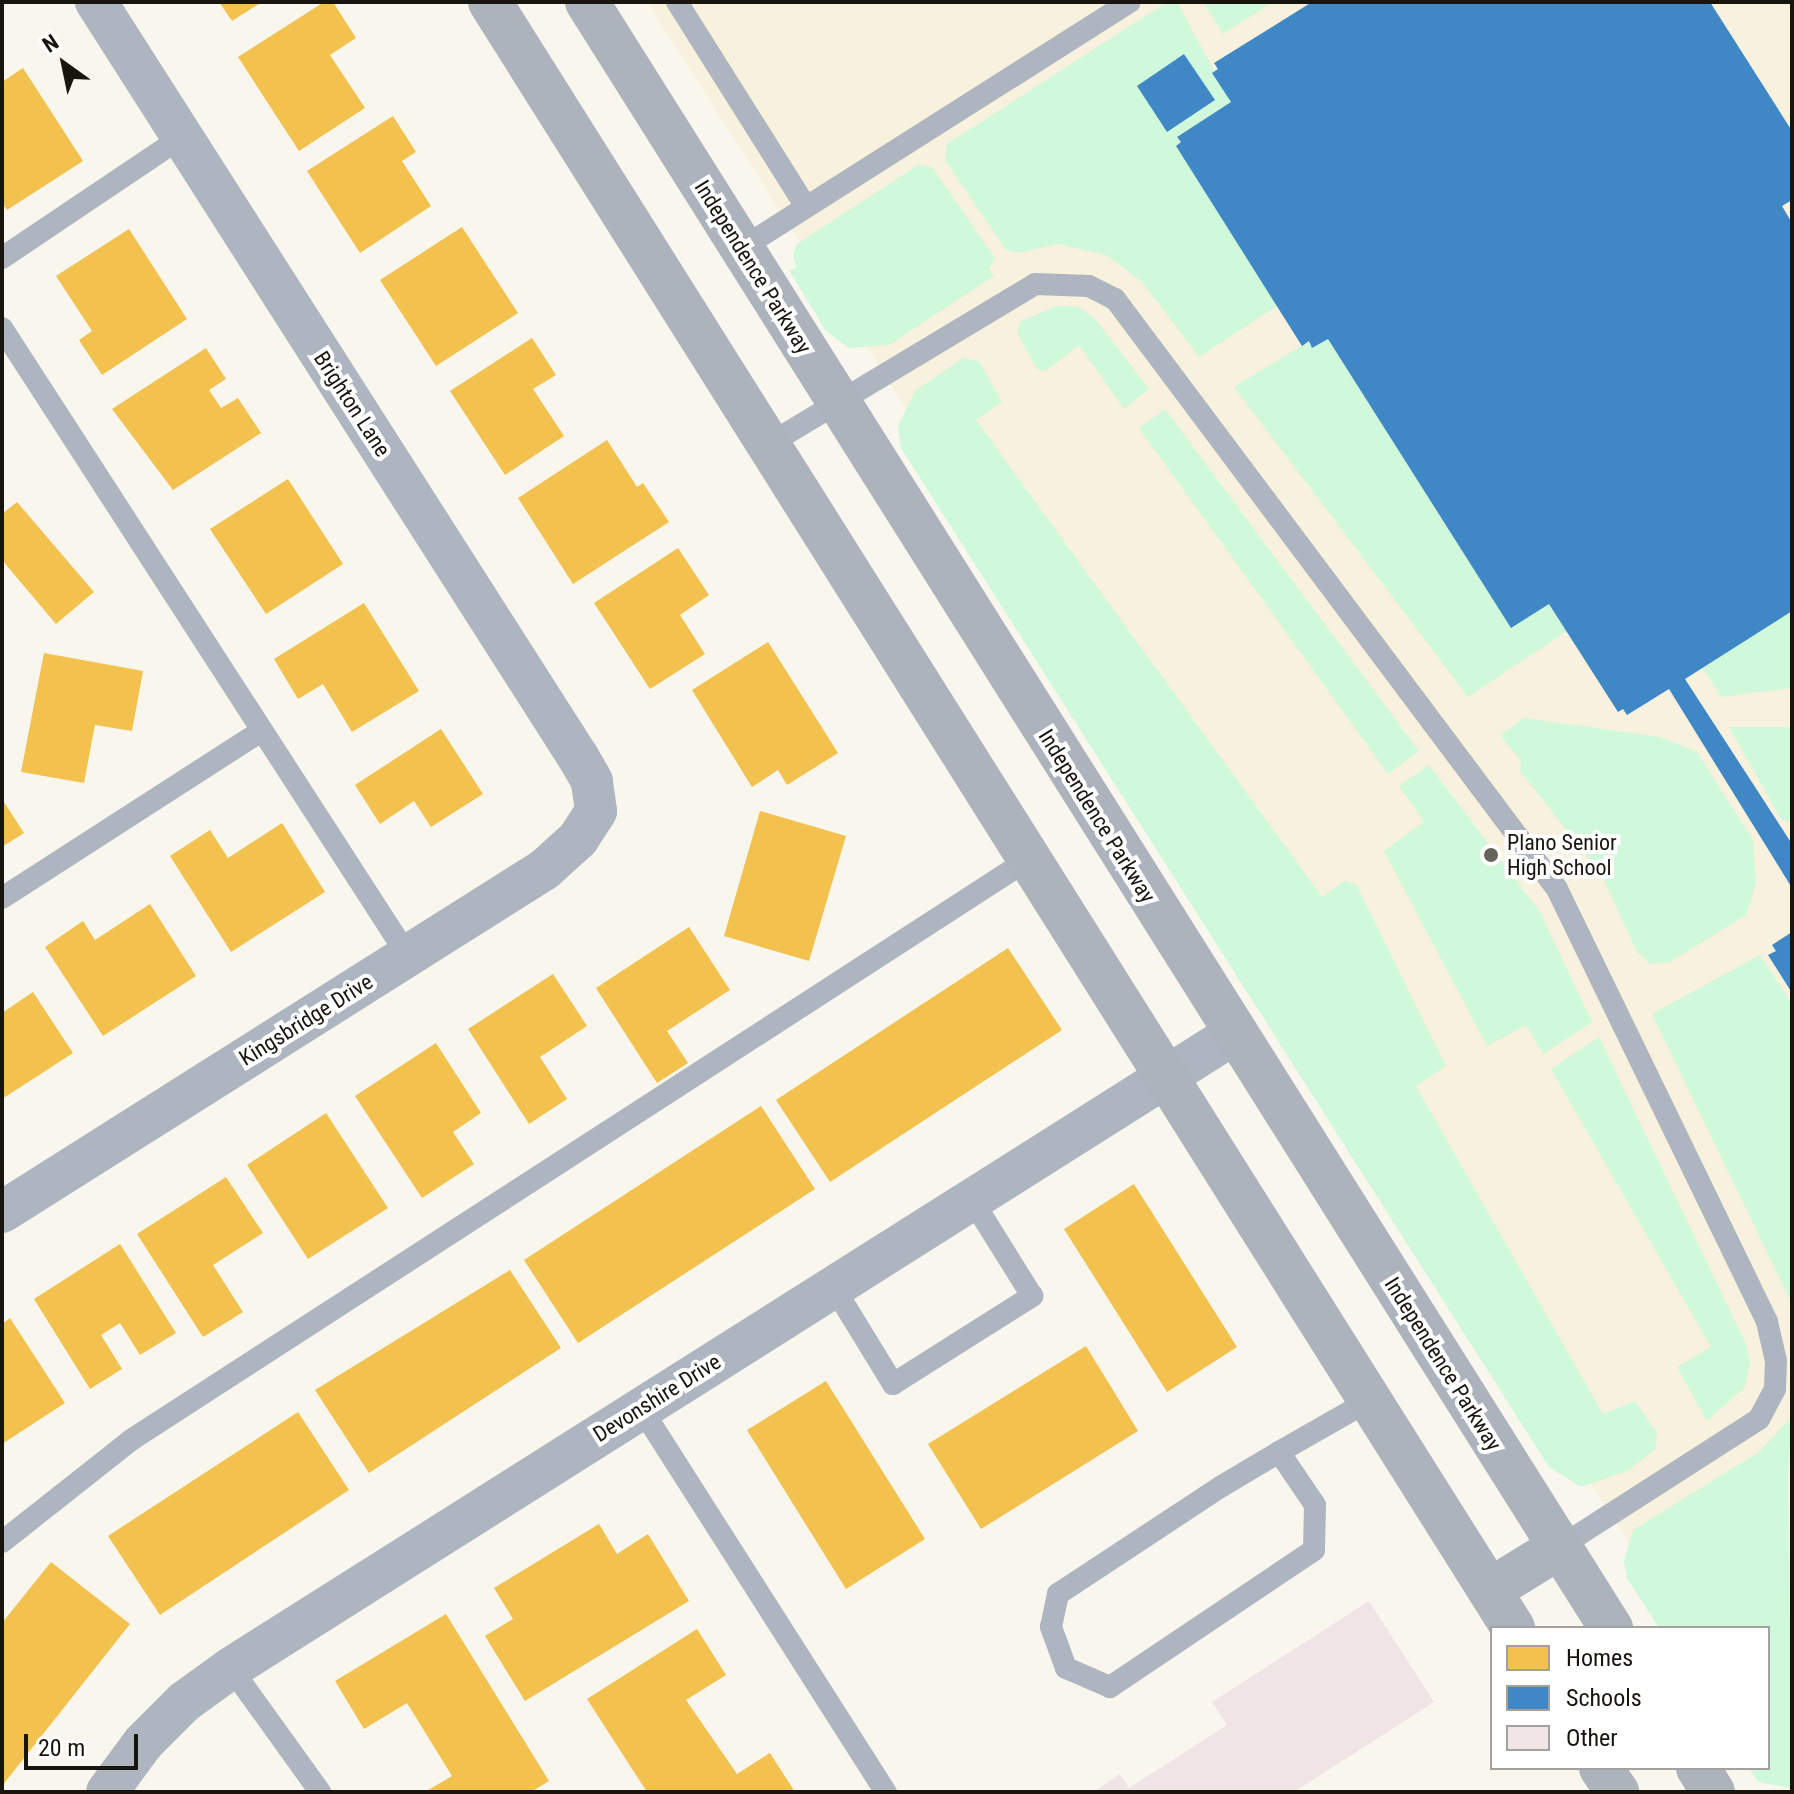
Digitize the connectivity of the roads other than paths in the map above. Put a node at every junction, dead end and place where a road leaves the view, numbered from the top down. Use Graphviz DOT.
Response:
graph roads {
  1 [pos="96,2"];
  2 [pos="490,2"];
  3 [pos="587,2"];
  4 [pos="677,2"];
  5 [pos="1129,2"];
  6 [pos="182,137"];
  7 [pos="806,207"];
  8 [pos="742,248"];
  9 [pos="2,258"];
  10 [pos="2,328"];
  11 [pos="840,404"];
  12 [pos="769,444"];
  13 [pos="261,731"];
  14 [pos="596,811"];
  15 [pos="1029,859"];
  16 [pos="2,898"];
  17 [pos="408,956"];
  18 [pos="1234,1034"];
  19 [pos="1165,1076"];
  20 [pos="971,1198"];
  21 [pos="2,1212"];
  22 [pos="833,1286"];
  23 [pos="1372,1399"];
  24 [pos="641,1408"];
  25 [pos="1279,1452"];
  26 [pos="2,1542"];
  27 [pos="1560,1547"];
  28 [pos="1490,1590"];
  29 [pos="1512,1626"];
  30 [pos="1610,1626"];
  31 [pos="231,1668"];
  32 [pos="1602,1770"];
  33 [pos="1699,1770"];
  34 [pos="107,1792"];
  35 [pos="320,1792"];
  36 [pos="886,1792"];
  37 [pos="1617,1792"];
  38 [pos="1713,1792"];
  1 -- 6 [label="street, Brighton Lane"];
  2 -- 12 [label="main road"];
  3 -- 8 [label="main road, Independence Parkway"];
  4 -- 7 [label="lane"];
  5 -- 7 [label="lane"];
  6 -- 9 [label="lane"];
  6 -- 14 [label="street, Brighton Lane"];
  7 -- 8 [label="lane"];
  8 -- 11 [label="main road, Independence Parkway"];
  10 -- 13 [label="lane"];
  11 -- 12 [label="lane"];
  11 -- 18 [label="main road, Independence Parkway"];
  11 -- 27 [label="lane"];
  12 -- 15 [label="main road"];
  13 -- 16 [label="lane"];
  13 -- 17 [label="lane"];
  14 -- 17 [label="street, Kingsbridge Drive"];
  15 -- 19 [label="main road"];
  15 -- 26 [label="lane"];
  17 -- 21 [label="street, Kingsbridge Drive"];
  18 -- 19 [label="street, Devonshire Drive"];
  18 -- 27 [label="main road, Independence Parkway"];
  19 -- 20 [label="street, Devonshire Drive"];
  19 -- 23 [label="main road"];
  20 -- 22 [label="street, Devonshire Drive"];
  20 -- 22 [label="lane"];
  22 -- 24 [label="street, Devonshire Drive"];
  23 -- 25 [label="lane"];
  23 -- 28 [label="main road"];
  24 -- 31 [label="street, Devonshire Drive"];
  24 -- 36 [label="lane"];
  25 -- 25 [label="lane"];
  27 -- 28 [label="main road"];
  27 -- 30 [label="main road, Independence Parkway"];
  28 -- 29 [label="main road"];
  31 -- 34 [label="street, Devonshire Drive"];
  31 -- 35 [label="lane"];
  32 -- 37 [label="main road"];
  33 -- 38 [label="main road"];
}
